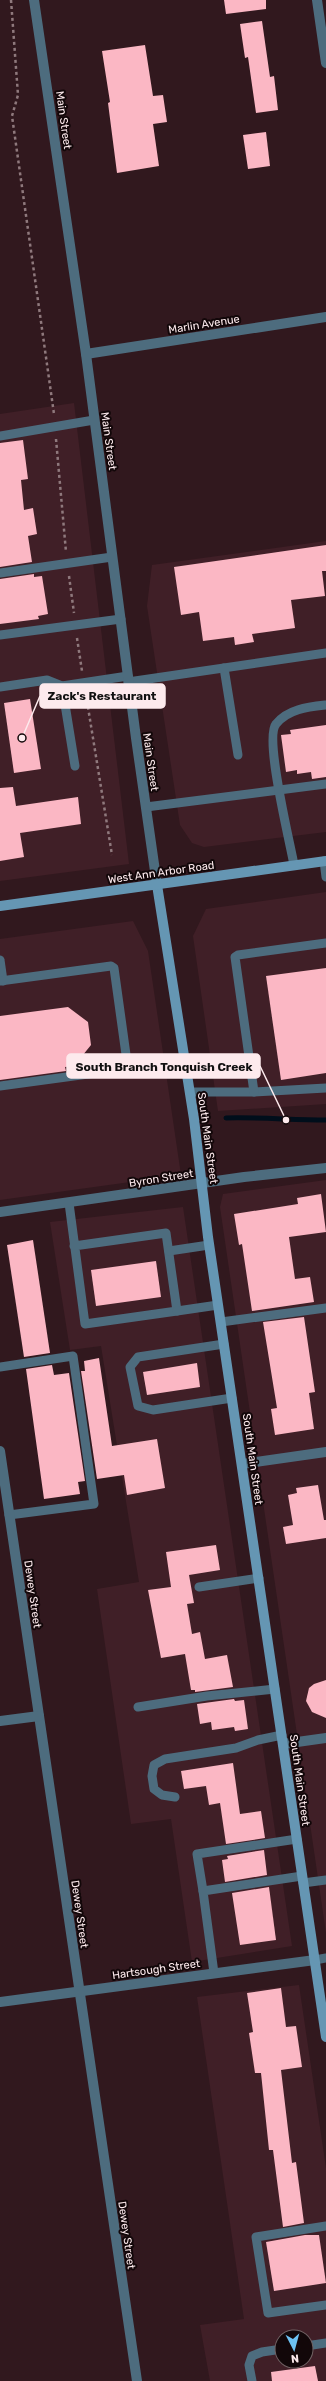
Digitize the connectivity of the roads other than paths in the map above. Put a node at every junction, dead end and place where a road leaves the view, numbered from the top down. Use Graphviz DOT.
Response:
graph roads {
  1 [pos="34,0"];
  2 [pos="317,0"];
  3 [pos="326,63"];
  4 [pos="326,317"];
  5 [pos="86,354"];
  6 [pos="94,420"];
  7 [pos="0,436"];
  8 [pos="112,557"];
  9 [pos="0,573"];
  10 [pos="120,619"];
  11 [pos="0,635"];
  12 [pos="326,653"];
  13 [pos="224,668"];
  14 [pos="128,679"];
  15 [pos="62,686"];
  16 [pos="0,687"];
  17 [pos="326,705"];
  18 [pos="238,755"];
  19 [pos="75,766"];
  20 [pos="326,784"];
  21 [pos="280,790"];
  22 [pos="146,807"];
  23 [pos="325,861"];
  24 [pos="294,865"];
  25 [pos="326,877"];
  26 [pos="157,885"];
  27 [pos="0,906"];
  28 [pos="326,943"];
  29 [pos="0,960"];
  30 [pos="1,981"];
  31 [pos="184,1061"];
  32 [pos="128,1069"];
  33 [pos="0,1086"];
  34 [pos="326,1088"];
  35 [pos="190,1092"];
  36 [pos="254,1092"];
  37 [pos="326,1168"];
  38 [pos="202,1184"];
  39 [pos="70,1203"];
  40 [pos="0,1212"];
  41 [pos="209,1245"];
  42 [pos="74,1246"];
  43 [pos="169,1251"];
  44 [pos="218,1305"];
  45 [pos="326,1308"];
  46 [pos="177,1311"];
  47 [pos="221,1322"];
  48 [pos="224,1344"];
  49 [pos="0,1367"];
  50 [pos="232,1398"];
  51 [pos="0,1451"];
  52 [pos="326,1452"];
  53 [pos="242,1464"];
  54 [pos="2,1479"];
  55 [pos="9,1515"];
  56 [pos="259,1578"];
  57 [pos="199,1587"];
  58 [pos="275,1689"];
  59 [pos="138,1707"];
  60 [pos="39,1716"];
  61 [pos="0,1721"];
  62 [pos="326,1738"];
  63 [pos="282,1739"];
  64 [pos="175,1797"];
  65 [pos="297,1839"];
  66 [pos="303,1880"];
  67 [pos="326,1880"];
  68 [pos="203,1891"];
  69 [pos="326,1958"];
  70 [pos="315,1960"];
  71 [pos="214,1973"];
  72 [pos="79,1992"];
  73 [pos="0,2002"];
  74 [pos="325,2024"];
  75 [pos="326,2037"];
  76 [pos="326,2226"];
  77 [pos="326,2305"];
  78 [pos="326,2343"];
  79 [pos="314,2345"];
  80 [pos="274,2350"];
  81 [pos="137,2381"];
  82 [pos="252,2381"];
  1 -- 5 [label="street, Main Street"];
  2 -- 3 [label="street"];
  4 -- 5 [label="street, Marlin Avenue"];
  5 -- 6 [label="street, Main Street"];
  6 -- 7 [label="lane"];
  6 -- 8 [label="street, Main Street"];
  8 -- 9 [label="lane"];
  8 -- 10 [label="street, Main Street"];
  10 -- 11 [label="lane"];
  10 -- 14 [label="street, Main Street"];
  12 -- 13 [label="lane"];
  13 -- 14 [label="lane"];
  13 -- 18 [label="lane"];
  14 -- 15 [label="lane"];
  14 -- 22 [label="street, Main Street"];
  15 -- 16 [label="lane"];
  15 -- 19 [label="lane"];
  17 -- 21 [label="lane"];
  20 -- 21 [label="lane"];
  21 -- 22 [label="lane"];
  21 -- 24 [label="lane"];
  22 -- 26 [label="street, Main Street"];
  23 -- 24 [label="main road, West Ann Arbor Road"];
  23 -- 25 [label="lane"];
  24 -- 26 [label="main road, West Ann Arbor Road"];
  26 -- 27 [label="main road, West Ann Arbor Road"];
  26 -- 31 [label="main road, South Main Street"];
  28 -- 36 [label="lane"];
  29 -- 30 [label="lane"];
  30 -- 32 [label="lane"];
  31 -- 32 [label="lane"];
  31 -- 35 [label="main road, South Main Street"];
  32 -- 33 [label="lane"];
  34 -- 36 [label="lane"];
  35 -- 36 [label="lane"];
  35 -- 38 [label="main road, South Main Street"];
  37 -- 38 [label="street, Byron Street"];
  38 -- 39 [label="street, Byron Street"];
  38 -- 41 [label="main road, South Main Street"];
  39 -- 40 [label="street, Byron Street"];
  39 -- 42 [label="lane"];
  41 -- 43 [label="lane"];
  41 -- 44 [label="main road, South Main Street"];
  42 -- 43 [label="lane"];
  42 -- 46 [label="lane"];
  43 -- 46 [label="lane"];
  44 -- 46 [label="lane"];
  44 -- 47 [label="main road, South Main Street"];
  45 -- 47 [label="lane"];
  47 -- 48 [label="main road, South Main Street"];
  48 -- 50 [label="main road, South Main Street"];
  48 -- 50 [label="lane"];
  49 -- 55 [label="lane"];
  50 -- 53 [label="main road, South Main Street"];
  51 -- 54 [label="street, Dewey Street"];
  52 -- 53 [label="street"];
  53 -- 56 [label="main road, South Main Street"];
  54 -- 55 [label="street, Dewey Street"];
  55 -- 60 [label="street, Dewey Street"];
  56 -- 57 [label="lane"];
  56 -- 58 [label="main road, South Main Street"];
  58 -- 59 [label="lane"];
  58 -- 63 [label="main road, South Main Street"];
  60 -- 61 [label="street"];
  60 -- 72 [label="street, Dewey Street"];
  62 -- 63 [label="street"];
  63 -- 64 [label="lane"];
  63 -- 65 [label="main road, South Main Street"];
  65 -- 66 [label="main road, South Main Street"];
  65 -- 68 [label="lane"];
  66 -- 67 [label="lane"];
  66 -- 68 [label="lane"];
  66 -- 70 [label="main road, South Main Street"];
  68 -- 71 [label="lane"];
  69 -- 70 [label="lane"];
  70 -- 71 [label="street, Hartsough Street"];
  70 -- 74 [label="main road, South Main Street"];
  71 -- 72 [label="street, Hartsough Street"];
  72 -- 73 [label="street, Hartsough Street"];
  72 -- 81 [label="street, Dewey Street"];
  74 -- 75 [label="main road, South Main Street"];
  76 -- 77 [label="lane"];
  78 -- 79 [label="lane"];
  80 -- 82 [label="lane"];
}
